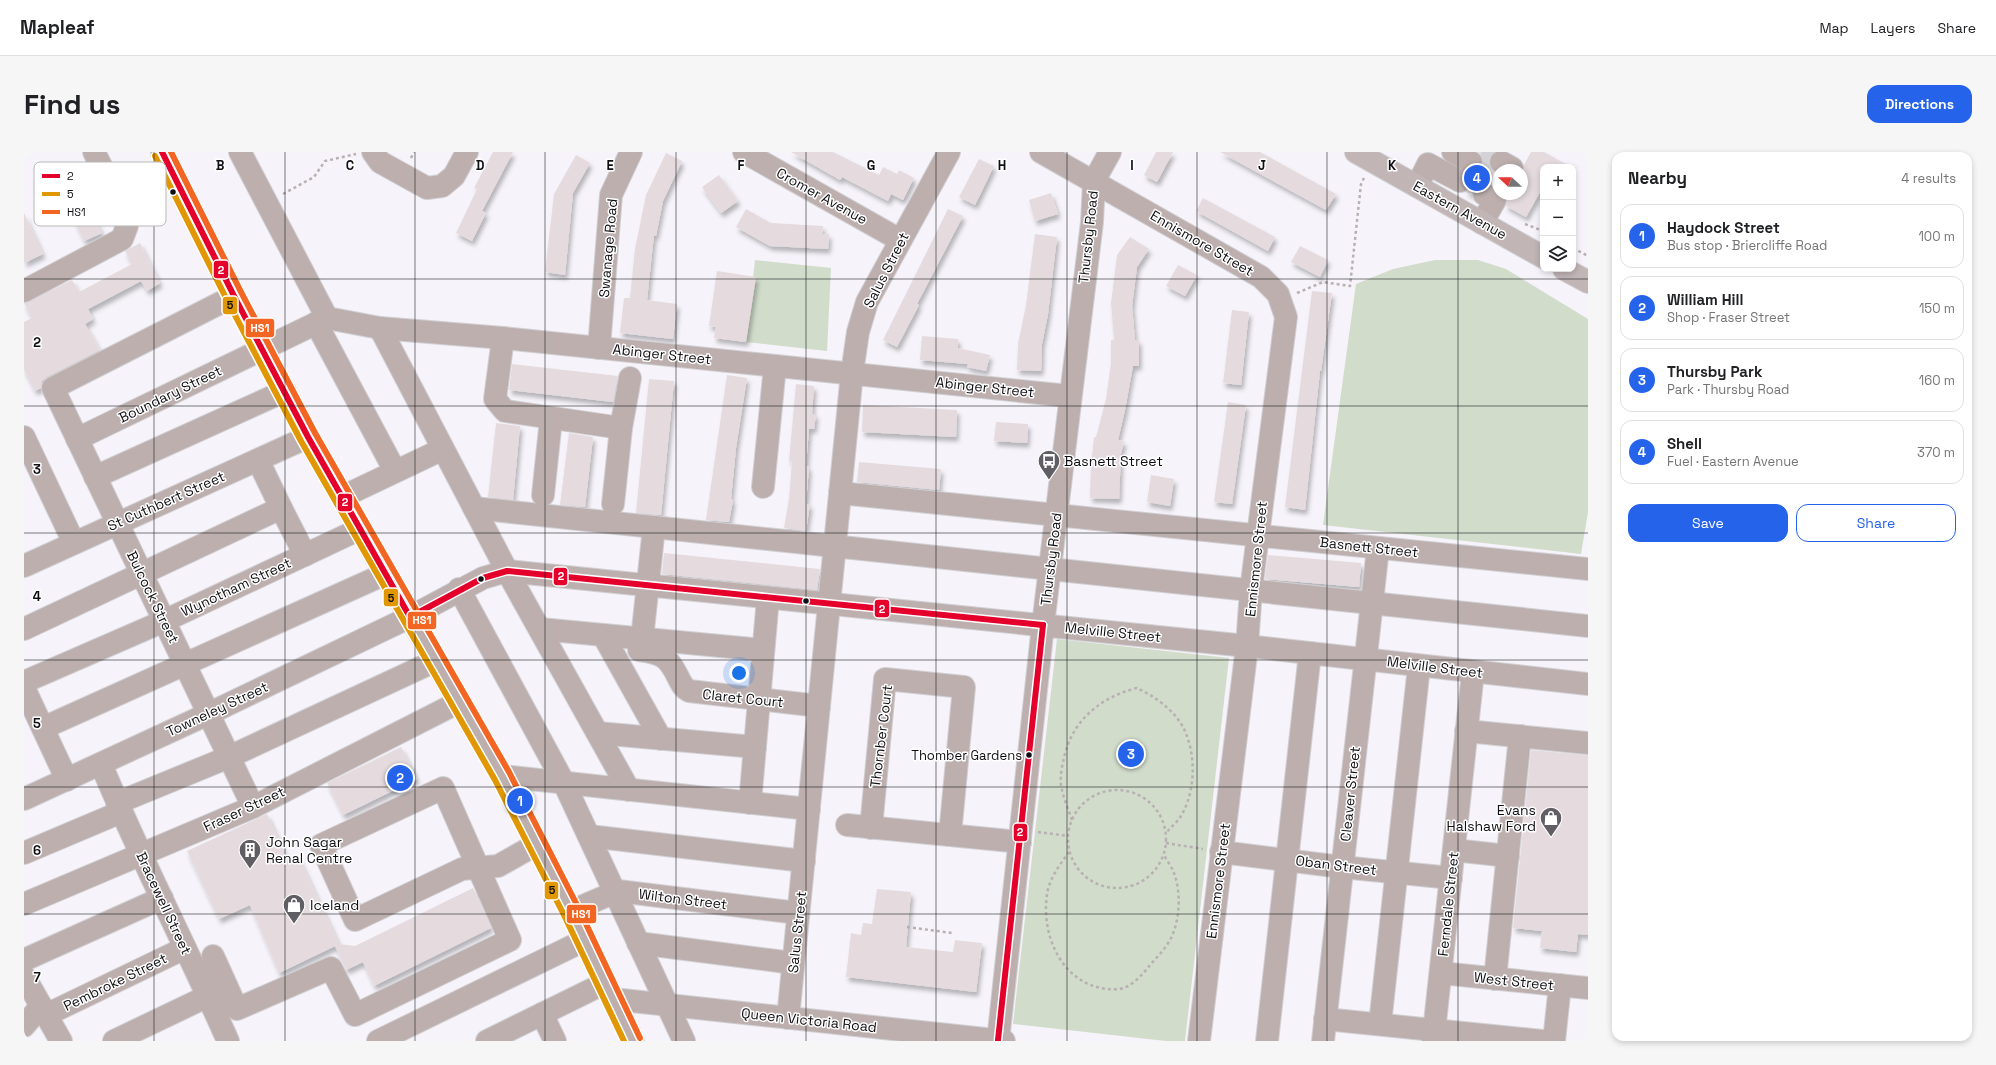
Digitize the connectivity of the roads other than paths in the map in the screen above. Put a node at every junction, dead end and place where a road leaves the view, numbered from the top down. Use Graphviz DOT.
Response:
graph roads {
  1 [pos="94,152"];
  2 [pos="162,152"];
  3 [pos="240,152"];
  4 [pos="373,152"];
  5 [pos="467,152"];
  6 [pos="631,152"];
  7 [pos="744,152"];
  8 [pos="949,152"];
  9 [pos="1041,152"];
  10 [pos="1110,152"];
  11 [pos="1364,156"];
  12 [pos="99,162"];
  13 [pos="1450,162"];
  14 [pos="1094,182"];
  15 [pos="1417,186"];
  16 [pos="1492,196"];
  17 [pos="1482,223"];
  18 [pos="127,226"];
  19 [pos="900,240"];
  20 [pos="1540,255"];
  21 [pos="1570,272"];
  22 [pos="1588,282"];
  23 [pos="24,291"];
  24 [pos="234,296"];
  25 [pos="322,321"];
  26 [pos="380,328"];
  27 [pos="503,338"];
  28 [pos="600,348"];
  29 [pos="263,350"];
  30 [pos="775,366"];
  31 [pos="852,373"];
  32 [pos="630,378"];
  33 [pos="285,391"];
  34 [pos="1069,396"];
  35 [pos="551,419"];
  36 [pos="622,428"];
  37 [pos="24,437"];
  38 [pos="308,437"];
  39 [pos="77,439"];
  40 [pos="443,449"];
  41 [pos="258,460"];
  42 [pos="395,471"];
  43 [pos="95,477"];
  44 [pos="763,487"];
  45 [pos="840,493"];
  46 [pos="543,495"];
  47 [pos="342,497"];
  48 [pos="613,504"];
  49 [pos="281,508"];
  50 [pos="474,508"];
  51 [pos="1056,515"];
  52 [pos="117,524"];
  53 [pos="654,527"];
  54 [pos="360,529"];
  55 [pos="1258,536"];
  56 [pos="74,543"];
  57 [pos="835,546"];
  58 [pos="1378,548"];
  59 [pos="305,555"];
  60 [pos="24,566"];
  61 [pos="1050,569"];
  62 [pos="1588,569"];
  63 [pos="507,571"];
  64 [pos="141,574"];
  65 [pos="385,574"];
  66 [pos="648,585"];
  67 [pos="460,589"];
  68 [pos="1251,590"];
  69 [pos="768,598"];
  70 [pos="1372,603"];
  71 [pos="829,604"];
  72 [pos="410,617"];
  73 [pos="164,621"];
  74 [pos="1042,625"];
  75 [pos="1588,626"];
  76 [pos="24,628"];
  77 [pos="540,629"];
  78 [pos="603,635"];
  79 [pos="640,644"];
  80 [pos="1247,646"];
  81 [pos="763,650"];
  82 [pos="1310,652"];
  83 [pos="1366,659"];
  84 [pos="435,661"];
  85 [pos="185,664"];
  86 [pos="1420,666"];
  87 [pos="1473,672"];
  88 [pos="24,682"];
  89 [pos="1588,684"];
  90 [pos="24,688"];
  91 [pos="759,700"];
  92 [pos="459,702"];
  93 [pos="819,706"];
  94 [pos="208,714"];
  95 [pos="43,728"];
  96 [pos="1466,731"];
  97 [pos="598,733"];
  98 [pos="1520,736"];
  99 [pos="660,739"];
  100 [pos="1588,743"];
  101 [pos="755,747"];
  102 [pos="229,757"];
  103 [pos="101,764"];
  104 [pos="502,776"];
  105 [pos="67,780"];
  106 [pos="564,783"];
  107 [pos="629,790"];
  108 [pos="24,799"];
  109 [pos="750,803"];
  110 [pos="119,807"];
  111 [pos="253,807"];
  112 [pos="809,809"];
  113 [pos="847,825"];
  114 [pos="871,828"];
  115 [pos="950,835"];
  116 [pos="1020,835"];
  117 [pos="588,836"];
  118 [pos="537,844"];
  119 [pos="1214,850"];
  120 [pos="1454,850"];
  121 [pos="24,853"];
  122 [pos="142,854"];
  123 [pos="1508,856"];
  124 [pos="1287,860"];
  125 [pos="804,861"];
  126 [pos="478,867"];
  127 [pos="1342,867"];
  128 [pos="1396,872"];
  129 [pos="1451,878"];
  130 [pos="614,892"];
  131 [pos="162,898"];
  132 [pos="24,904"];
  133 [pos="571,911"];
  134 [pos="798,913"];
  135 [pos="585,940"];
  136 [pos="638,943"];
  137 [pos="185,948"];
  138 [pos="213,956"];
  139 [pos="24,960"];
  140 [pos="794,963"];
  141 [pos="1441,973"];
  142 [pos="24,976"];
  143 [pos="1494,979"];
  144 [pos="1560,986"];
  145 [pos="1588,988"];
  146 [pos="609,991"];
  147 [pos="208,996"];
  148 [pos="668,1005"];
  149 [pos="44,1011"];
  150 [pos="542,1014"];
  151 [pos="788,1018"];
  152 [pos="1325,1019"];
  153 [pos="1380,1024"];
  154 [pos="24,1026"];
  155 [pos="1434,1035"];
  156 [pos="399,1036"];
  157 [pos="926,1037"];
  158 [pos="497,1039"];
  159 [pos="61,1041"];
  160 [pos="114,1041"];
  161 [pos="228,1041"];
  162 [pos="378,1041"];
  163 [pos="555,1041"];
  164 [pos="633,1041"];
  165 [pos="684,1041"];
  166 [pos="1000,1041"];
  167 [pos="1199,1041"];
  168 [pos="1267,1041"];
  169 [pos="1323,1041"];
  170 [pos="1542,1041"];
  171 [pos="1554,1041"];
  1 -- 12 [label="street"];
  2 -- 24 [label="street"];
  3 -- 25 [label="street"];
  4 -- 5 [label="street"];
  6 -- 28 [label="street, Swanage Road"];
  7 -- 19 [label="street, Cromer Avenue"];
  8 -- 19 [label="street, Salus Street"];
  9 -- 14 [label="street, Ennismore Street"];
  10 -- 14 [label="street, Thursby Road"];
  11 -- 15 [label="highway, Eastern Avenue"];
  13 -- 15 [label="street"];
  14 -- 34 [label="street, Thursby Road"];
  14 -- 55 [label="street, Ennismore Street"];
  15 -- 17 [label="highway, Eastern Avenue"];
  16 -- 17 [label="street"];
  17 -- 20 [label="highway, Eastern Avenue"];
  18 -- 23 [label="street"];
  19 -- 31 [label="street, Salus Street"];
  21 -- 22 [label="highway"];
  24 -- 29 [label="street"];
  24 -- 39 [label="street, Bulcock Street"];
  25 -- 26 [label="street, Abinger Street"];
  25 -- 29 [label="street"];
  25 -- 42 [label="street"];
  26 -- 27 [label="street, Abinger Street"];
  26 -- 40 [label="street"];
  27 -- 28 [label="street, Abinger Street"];
  27 -- 35 [label="street"];
  28 -- 30 [label="street, Abinger Street"];
  29 -- 33 [label="street"];
  29 -- 39 [label="street, Boundary Street"];
  30 -- 31 [label="street, Abinger Street"];
  30 -- 44 [label="street"];
  31 -- 34 [label="street, Abinger Street"];
  31 -- 45 [label="street, Salus Street"];
  32 -- 36 [label="street"];
  33 -- 38 [label="street"];
  33 -- 43 [label="street"];
  34 -- 51 [label="street, Thursby Road"];
  35 -- 36 [label="street"];
  35 -- 46 [label="street"];
  36 -- 48 [label="street"];
  37 -- 56 [label="street"];
  38 -- 41 [label="street, St Cuthbert Street"];
  38 -- 47 [label="street"];
  39 -- 43 [label="street, Bulcock Street"];
  40 -- 42 [label="street"];
  40 -- 50 [label="street"];
  41 -- 49 [label="street"];
  41 -- 52 [label="street, St Cuthbert Street"];
  42 -- 47 [label="street"];
  43 -- 52 [label="street, Bulcock Street"];
  45 -- 51 [label="street, Basnett Street"];
  45 -- 57 [label="street, Salus Street"];
  47 -- 54 [label="street"];
  49 -- 59 [label="street"];
  49 -- 64 [label="street"];
  50 -- 53 [label="street"];
  50 -- 63 [label="street"];
  51 -- 55 [label="street, Basnett Street"];
  51 -- 61 [label="street, Thursby Road"];
  52 -- 56 [label="street, St Cuthbert Street"];
  52 -- 64 [label="street, Bulcock Street"];
  53 -- 57 [label="street"];
  53 -- 66 [label="street"];
  54 -- 59 [label="street, Wynotham Street"];
  54 -- 65 [label="street"];
  55 -- 58 [label="street, Basnett Street"];
  55 -- 68 [label="street, Ennismore Street"];
  56 -- 60 [label="street, St Cuthbert Street"];
  57 -- 61 [label="street"];
  57 -- 71 [label="street, Salus Street"];
  58 -- 62 [label="street, Basnett Street"];
  58 -- 70 [label="street, Cleaver Street"];
  59 -- 73 [label="street, Wynotham Street"];
  61 -- 68 [label="street"];
  61 -- 74 [label="street, Thursby Road"];
  63 -- 66 [label="street, Melville Street"];
  63 -- 67 [label="street, Melville Street"];
  63 -- 77 [label="street"];
  64 -- 73 [label="street, Bulcock Street"];
  64 -- 76 [label="street"];
  65 -- 72 [label="street"];
  65 -- 85 [label="street"];
  66 -- 69 [label="street, Melville Street"];
  66 -- 79 [label="street"];
  67 -- 72 [label="street, Melville Street"];
  67 -- 106 [label="street"];
  68 -- 70 [label="street"];
  68 -- 80 [label="street, Ennismore Street"];
  69 -- 71 [label="street, Melville Street"];
  69 -- 81 [label="street"];
  70 -- 75 [label="street"];
  70 -- 83 [label="street, Cleaver Street"];
  71 -- 74 [label="street, Melville Street"];
  71 -- 93 [label="street, Salus Street"];
  72 -- 84 [label="street"];
  72 -- 94 [label="street, Towneley Street"];
  73 -- 85 [label="street, Bulcock Street"];
  73 -- 88 [label="street, Wynotham Street"];
  74 -- 80 [label="street, Melville Street"];
  74 -- 116 [label="street, Thursby Road"];
  77 -- 78 [label="street"];
  77 -- 97 [label="street"];
  78 -- 79 [label="street"];
  78 -- 99 [label="street"];
  79 -- 81 [label="street"];
  79 -- 91 [label="street, Claret Court"];
  80 -- 82 [label="street, Melville Street"];
  80 -- 119 [label="street, Ennismore Street"];
  81 -- 91 [label="street"];
  82 -- 83 [label="street, Melville Street"];
  82 -- 124 [label="street"];
  83 -- 86 [label="street, Melville Street"];
  83 -- 127 [label="street, Cleaver Street"];
  84 -- 92 [label="street"];
  84 -- 102 [label="street"];
  85 -- 94 [label="street, Bulcock Street"];
  85 -- 95 [label="street"];
  86 -- 87 [label="street, Melville Street"];
  86 -- 128 [label="street"];
  87 -- 89 [label="street, Melville Street"];
  87 -- 96 [label="street, Ferndale Street"];
  90 -- 95 [label="street"];
  91 -- 93 [label="street, Claret Court"];
  91 -- 101 [label="street"];
  92 -- 104 [label="street"];
  92 -- 111 [label="street, Fraser Street"];
  93 -- 112 [label="street, Salus Street"];
  94 -- 102 [label="street, Bulcock Street"];
  94 -- 103 [label="street, Towneley Street"];
  95 -- 105 [label="street"];
  96 -- 98 [label="street"];
  96 -- 120 [label="street, Ferndale Street"];
  97 -- 99 [label="street"];
  97 -- 107 [label="street"];
  98 -- 100 [label="street"];
  98 -- 123 [label="street"];
  99 -- 101 [label="street"];
  101 -- 109 [label="street"];
  102 -- 110 [label="street"];
  102 -- 111 [label="street, Bulcock Street"];
  103 -- 105 [label="street, Towneley Street"];
  103 -- 110 [label="street, Bracewell Street"];
  104 -- 106 [label="street"];
  104 -- 118 [label="street"];
  105 -- 108 [label="street, Towneley Street"];
  106 -- 107 [label="street"];
  106 -- 117 [label="street"];
  107 -- 109 [label="street"];
  109 -- 112 [label="street"];
  110 -- 121 [label="street"];
  110 -- 122 [label="street, Bracewell Street"];
  111 -- 122 [label="street, Fraser Street"];
  112 -- 125 [label="street, Salus Street"];
  113 -- 114 [label="street"];
  114 -- 115 [label="street"];
  114 -- 115 [label="street, Thornber Court"];
  115 -- 116 [label="street"];
  116 -- 166 [label="street, Thursby Road"];
  117 -- 125 [label="street"];
  117 -- 130 [label="street"];
  118 -- 126 [label="street"];
  118 -- 133 [label="street"];
  119 -- 124 [label="street, Oban Street"];
  119 -- 167 [label="street, Ennismore Street"];
  120 -- 123 [label="street"];
  120 -- 129 [label="street, Ferndale Street"];
  122 -- 131 [label="street, Bracewell Street"];
  122 -- 132 [label="street, Fraser Street"];
  123 -- 143 [label="street"];
  124 -- 127 [label="street, Oban Street"];
  124 -- 168 [label="street"];
  125 -- 134 [label="street, Salus Street"];
  126 -- 126 [label="street"];
  126 -- 138 [label="street"];
  127 -- 128 [label="street, Oban Street"];
  127 -- 152 [label="street, Cleaver Street"];
  128 -- 129 [label="street, Oban Street"];
  128 -- 153 [label="street"];
  129 -- 141 [label="street, Ferndale Street"];
  130 -- 133 [label="street, Wilton Street"];
  130 -- 134 [label="street, Wilton Street"];
  130 -- 136 [label="street"];
  131 -- 137 [label="street, Bracewell Street"];
  131 -- 139 [label="street"];
  133 -- 135 [label="street"];
  134 -- 140 [label="street, Salus Street"];
  135 -- 146 [label="street"];
  135 -- 156 [label="street"];
  136 -- 140 [label="street"];
  136 -- 148 [label="street"];
  137 -- 147 [label="street, Bracewell Street"];
  137 -- 149 [label="street, Pembroke Street"];
  140 -- 151 [label="street, Salus Street"];
  141 -- 143 [label="street, West Street"];
  141 -- 155 [label="street, Ferndale Street"];
  142 -- 149 [label="street"];
  143 -- 144 [label="street, West Street"];
  144 -- 145 [label="street, West Street"];
  144 -- 171 [label="street"];
  146 -- 148 [label="street, Queen Victoria Road"];
  146 -- 150 [label="street"];
  146 -- 164 [label="street"];
  147 -- 160 [label="street"];
  147 -- 161 [label="street, Bracewell Street"];
  148 -- 151 [label="street, Queen Victoria Road"];
  148 -- 165 [label="street"];
  149 -- 154 [label="street"];
  149 -- 159 [label="street"];
  150 -- 158 [label="street"];
  150 -- 163 [label="street"];
  151 -- 157 [label="street, Queen Victoria Road"];
  152 -- 153 [label="street"];
  152 -- 169 [label="street, Cleaver Street"];
  153 -- 155 [label="street"];
  155 -- 170 [label="street"];
  156 -- 162 [label="street"];
  157 -- 166 [label="street, Queen Victoria Road"];
}
